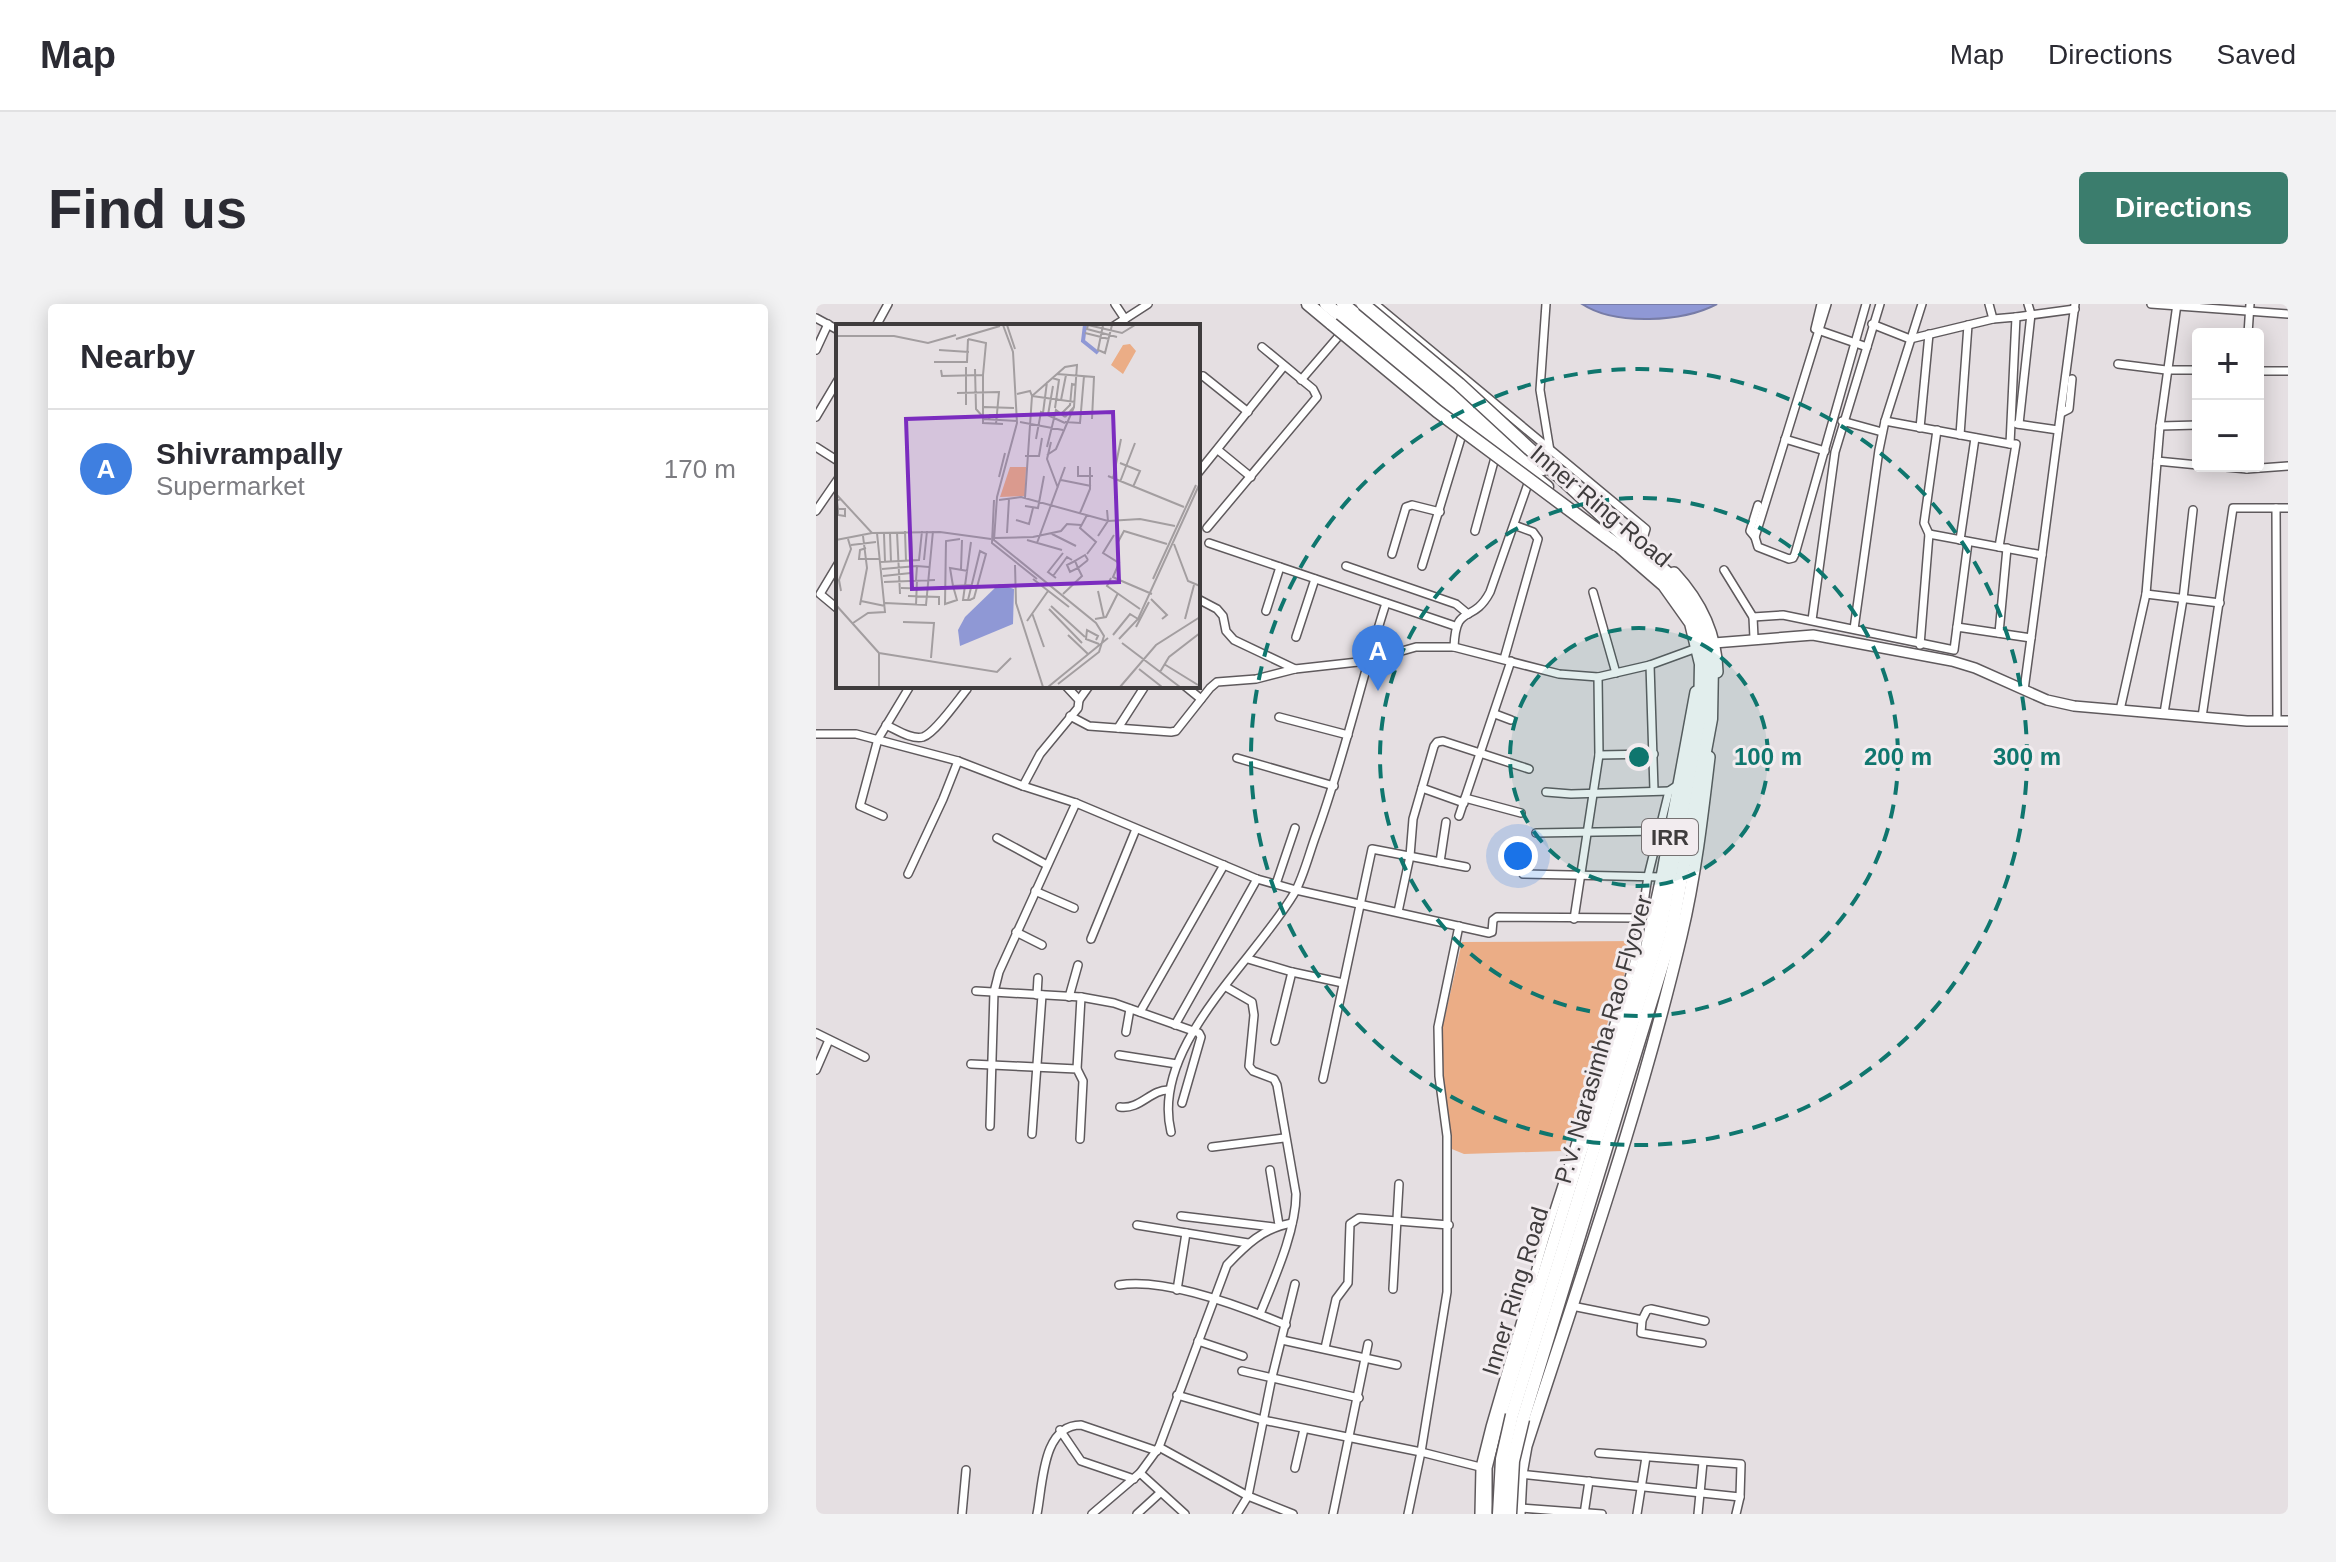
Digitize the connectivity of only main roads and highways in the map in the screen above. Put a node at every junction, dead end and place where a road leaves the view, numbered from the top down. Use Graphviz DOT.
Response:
graph roads {
  1 [pos="1308,304"];
  2 [pos="1324,304"];
  3 [pos="1345,304"];
  4 [pos="1364,308"];
  5 [pos="1343,329"];
  6 [pos="1621,540"];
  7 [pos="1516,1512"];
  8 [pos="1486,1514"];
  9 [pos="1499,1514"];
  1 -- 5 [label="highway"];
  2 -- 5 [label="main road, Inner Ring Road / IRR"];
  2 -- 6 [label="highway, P.V. Narasimha Rao Flyover, bridge"];
  3 -- 4 [label="main road, Inner Ring Road / IRR"];
  3 -- 6 [label="highway, P.V. Narasimha Rao Flyover, bridge"];
  4 -- 6 [label="highway, bridge"];
  4 -- 7 [label="main road, Inner Ring Road / IRR"];
  5 -- 6 [label="highway, bridge"];
  5 -- 8 [label="main road, Inner Ring Road / IRR"];
  6 -- 7 [label="highway, P.V. Narasimha Rao Flyover, bridge"];
  6 -- 9 [label="highway, P.V. Narasimha Rao Flyover, bridge"];
}
